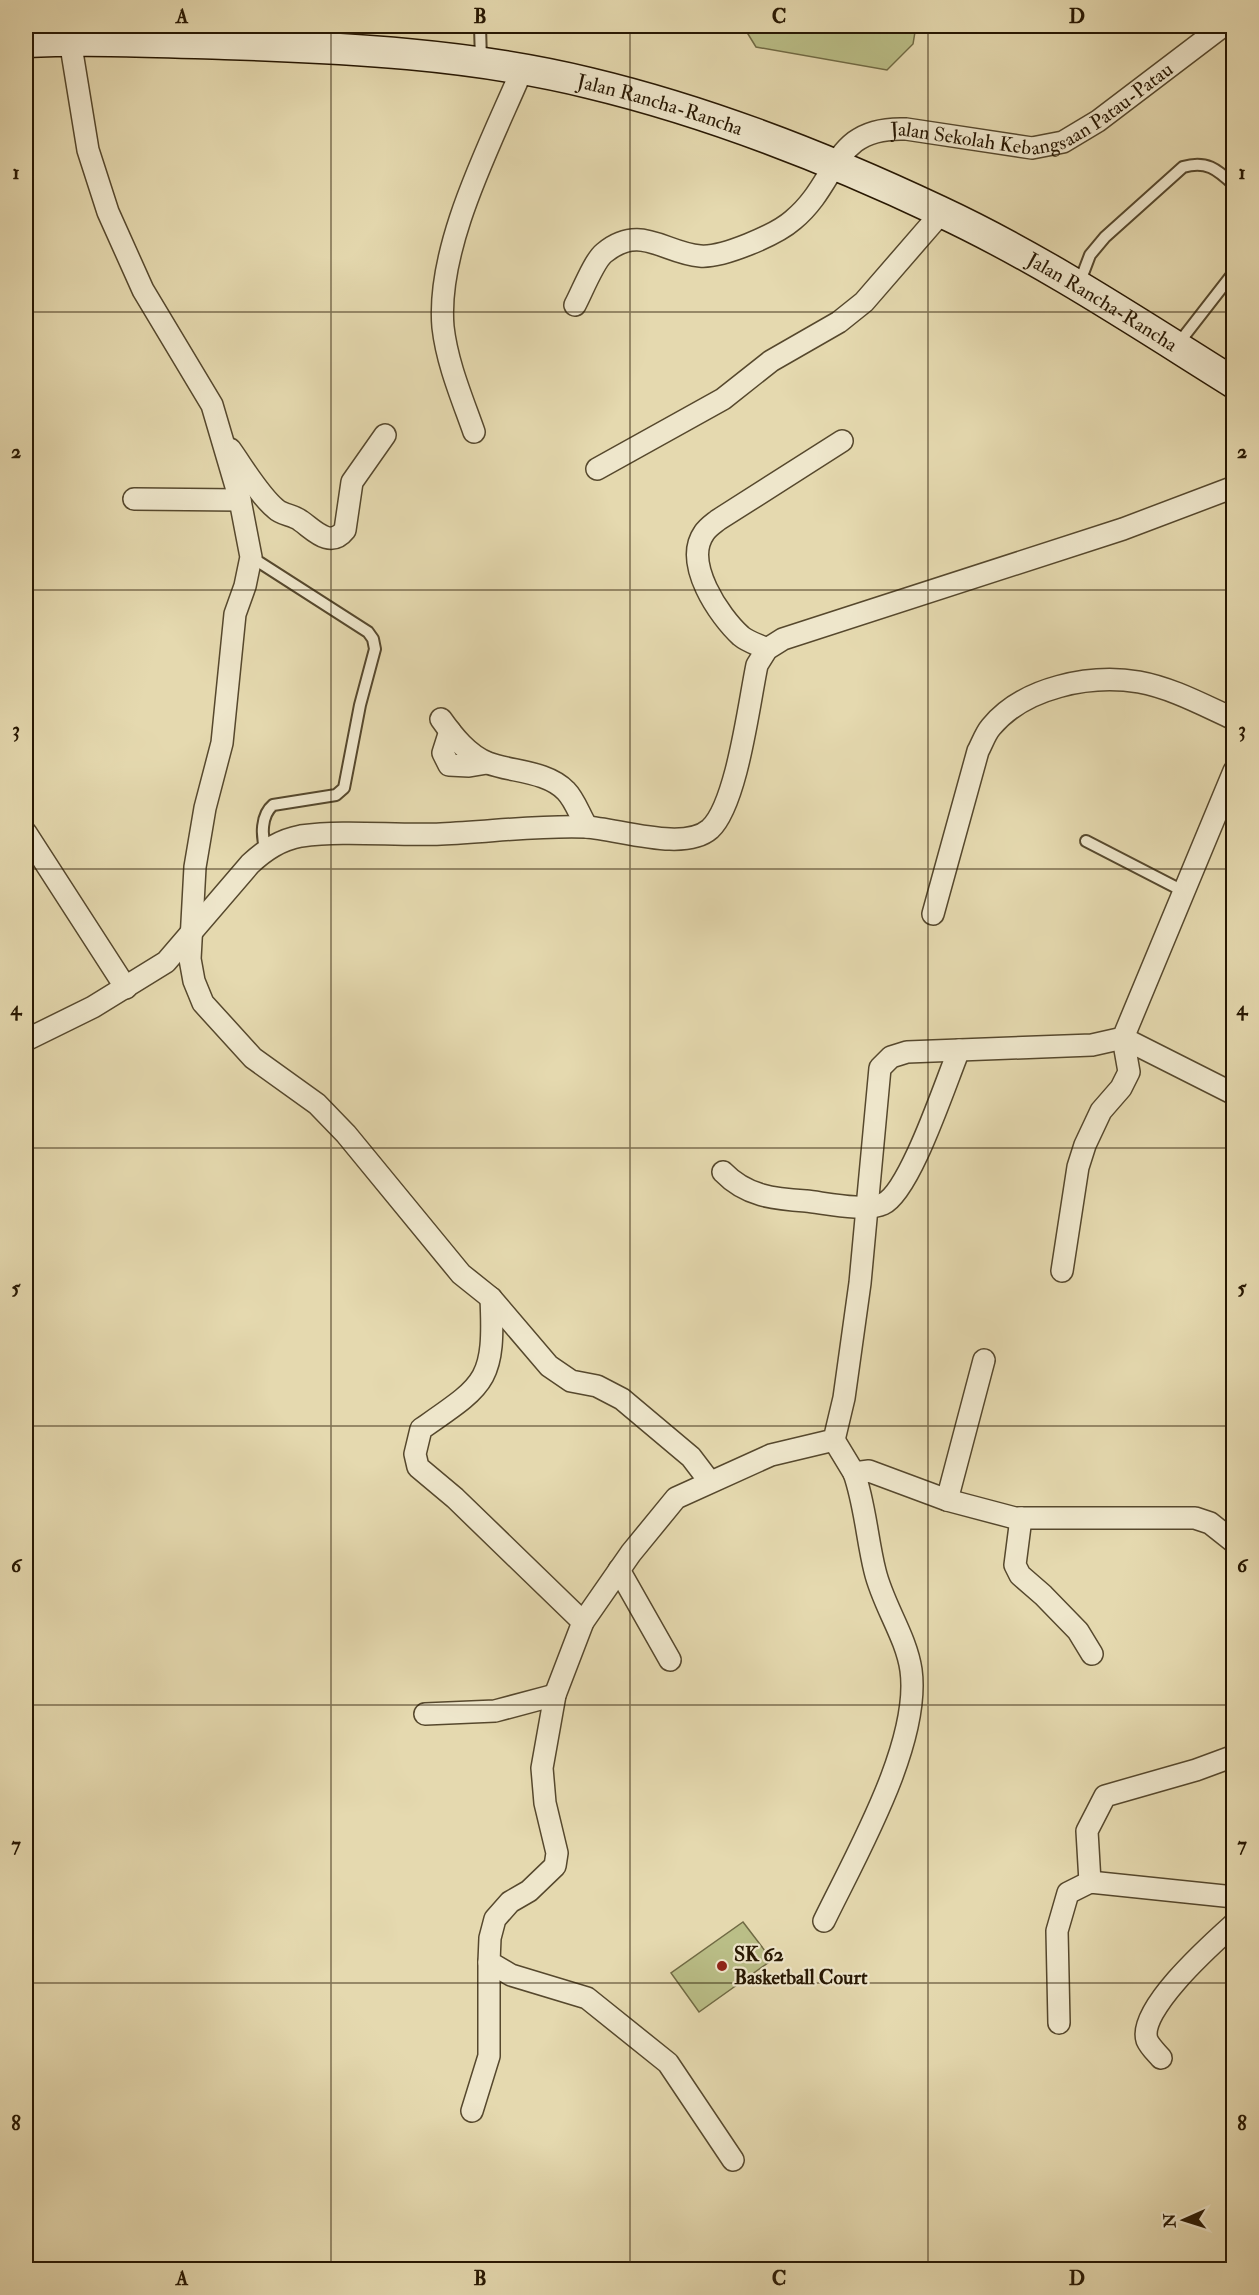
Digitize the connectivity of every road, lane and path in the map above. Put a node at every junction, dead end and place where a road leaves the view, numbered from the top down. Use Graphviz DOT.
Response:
graph roads {
  1 [pos="480,26"];
  2 [pos="1223,26"];
  3 [pos="70,40"];
  4 [pos="26,42"];
  5 [pos="481,64"];
  6 [pos="522,70"];
  7 [pos="836,164"];
  8 [pos="1233,185"];
  9 [pos="942,212"];
  10 [pos="1233,272"];
  11 [pos="1078,287"];
  12 [pos="575,305"];
  13 [pos="1176,347"];
  14 [pos="1233,383"];
  15 [pos="474,432"];
  16 [pos="385,435"];
  17 [pos="222,439"];
  18 [pos="842,441"];
  19 [pos="597,469"];
  20 [pos="1233,487"];
  21 [pos="135,499"];
  22 [pos="240,500"];
  23 [pos="251,557"];
  24 [pos="767,649"];
  25 [pos="1233,719"];
  26 [pos="445,725"];
  27 [pos="1233,771"];
  28 [pos="587,828"];
  29 [pos="26,832"];
  30 [pos="1086,841"];
  31 [pos="266,850"];
  32 [pos="1183,891"];
  33 [pos="933,914"];
  34 [pos="193,932"];
  35 [pos="126,988"];
  36 [pos="1123,1038"];
  37 [pos="26,1040"];
  38 [pos="959,1050"];
  39 [pos="1233,1094"];
  40 [pos="723,1172"];
  41 [pos="866,1207"];
  42 [pos="1062,1271"];
  43 [pos="490,1298"];
  44 [pos="984,1360"];
  45 [pos="834,1440"];
  46 [pos="854,1473"];
  47 [pos="710,1482"];
  48 [pos="947,1500"];
  49 [pos="1021,1518"];
  50 [pos="1233,1542"];
  51 [pos="619,1570"];
  52 [pos="583,1622"];
  53 [pos="1092,1654"];
  54 [pos="670,1660"];
  55 [pos="555,1695"];
  56 [pos="425,1714"];
  57 [pos="1233,1756"];
  58 [pos="1090,1882"];
  59 [pos="1233,1897"];
  60 [pos="824,1921"];
  61 [pos="1233,1924"];
  62 [pos="489,1962"];
  63 [pos="1059,2023"];
  64 [pos="1161,2058"];
  65 [pos="472,2111"];
  66 [pos="733,2160"];
  1 -- 5 [label="lane"];
  2 -- 7 [label="street, Jalan Sekolah Kebangsaan Patau-Patau"];
  3 -- 4 [label="main road, Jalan Rancha-Rancha"];
  3 -- 5 [label="main road, Jalan Rancha-Rancha"];
  3 -- 17 [label="street"];
  5 -- 6 [label="main road, Jalan Rancha-Rancha"];
  6 -- 7 [label="main road, Jalan Rancha-Rancha"];
  6 -- 15 [label="street"];
  7 -- 9 [label="main road, Jalan Rancha-Rancha"];
  7 -- 12 [label="street, Jalan Sekolah Kebangsaan Patau-Patau"];
  8 -- 11 [label="lane"];
  9 -- 11 [label="main road, Jalan Rancha-Rancha"];
  9 -- 19 [label="street"];
  10 -- 13 [label="lane"];
  11 -- 13 [label="main road, Jalan Rancha-Rancha"];
  13 -- 14 [label="main road, Jalan Rancha-Rancha"];
  16 -- 17 [label="street"];
  17 -- 22 [label="street"];
  18 -- 24 [label="street"];
  20 -- 24 [label="street"];
  21 -- 22 [label="street"];
  22 -- 23 [label="street"];
  23 -- 31 [label="lane"];
  23 -- 34 [label="street"];
  24 -- 28 [label="street"];
  25 -- 33 [label="street"];
  26 -- 28 [label="street"];
  27 -- 32 [label="street"];
  28 -- 31 [label="street"];
  29 -- 35 [label="street"];
  30 -- 32 [label="lane"];
  31 -- 34 [label="street"];
  32 -- 36 [label="street"];
  34 -- 35 [label="street"];
  34 -- 43 [label="street"];
  35 -- 37 [label="street"];
  36 -- 38 [label="street"];
  36 -- 39 [label="street"];
  36 -- 42 [label="street"];
  38 -- 41 [label="street"];
  38 -- 41 [label="street"];
  40 -- 41 [label="street"];
  41 -- 45 [label="street"];
  43 -- 47 [label="street"];
  43 -- 52 [label="street"];
  44 -- 48 [label="street"];
  45 -- 46 [label="street"];
  45 -- 47 [label="street"];
  46 -- 48 [label="street"];
  46 -- 60 [label="street"];
  47 -- 51 [label="street"];
  48 -- 49 [label="street"];
  49 -- 50 [label="street"];
  49 -- 53 [label="street"];
  51 -- 52 [label="street"];
  51 -- 54 [label="street"];
  52 -- 55 [label="street"];
  55 -- 56 [label="street"];
  55 -- 62 [label="street"];
  57 -- 58 [label="street"];
  58 -- 59 [label="street"];
  58 -- 63 [label="street"];
  61 -- 64 [label="street"];
  62 -- 65 [label="street"];
  62 -- 66 [label="street"];
}
